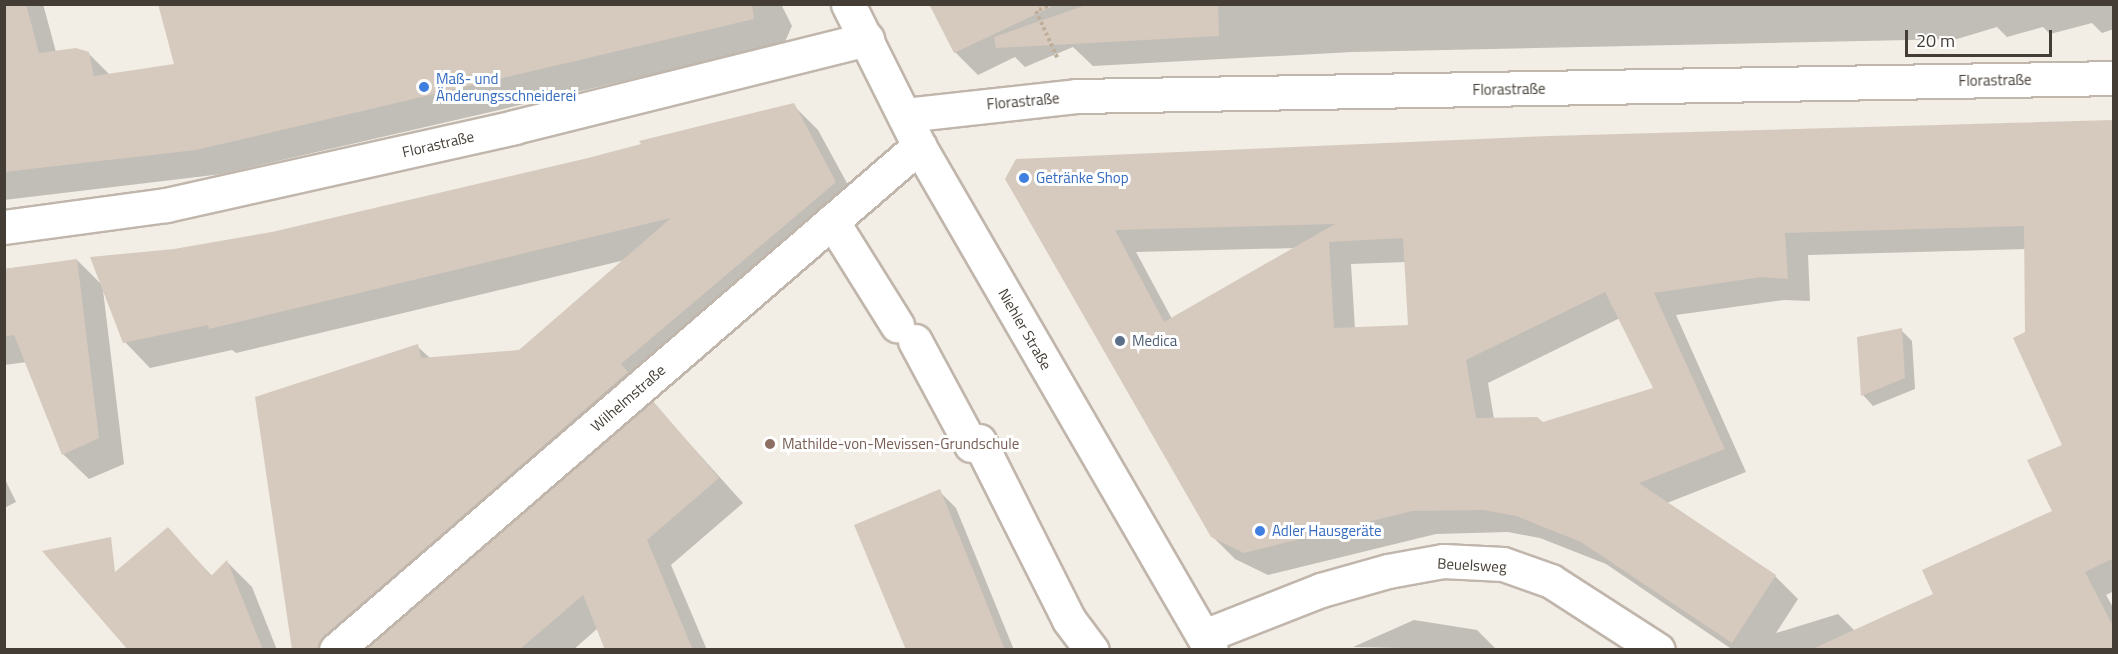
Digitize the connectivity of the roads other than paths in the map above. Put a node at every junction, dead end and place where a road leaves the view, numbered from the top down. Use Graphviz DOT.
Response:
graph roads {
  1 [pos="848,4"];
  2 [pos="867,39"];
  3 [pos="2114,78"];
  4 [pos="905,116"];
  5 [pos="919,146"];
  6 [pos="832,221"];
  7 [pos="4,227"];
  8 [pos="1207,643"];
  9 [pos="336,650"];
  10 [pos="1092,650"];
  11 [pos="1658,650"];
  1 -- 2 [label="street, Niehler Straße"];
  2 -- 4 [label="street, Niehler Straße"];
  2 -- 7 [label="street, Florastraße"];
  3 -- 4 [label="street, Florastraße"];
  4 -- 5 [label="street, Niehler Straße"];
  5 -- 6 [label="street, Wilhelmstraße"];
  5 -- 8 [label="street, Niehler Straße"];
  6 -- 9 [label="street, Wilhelmstraße"];
  6 -- 10 [label="street"];
  8 -- 11 [label="street, Beuelsweg"];
}
